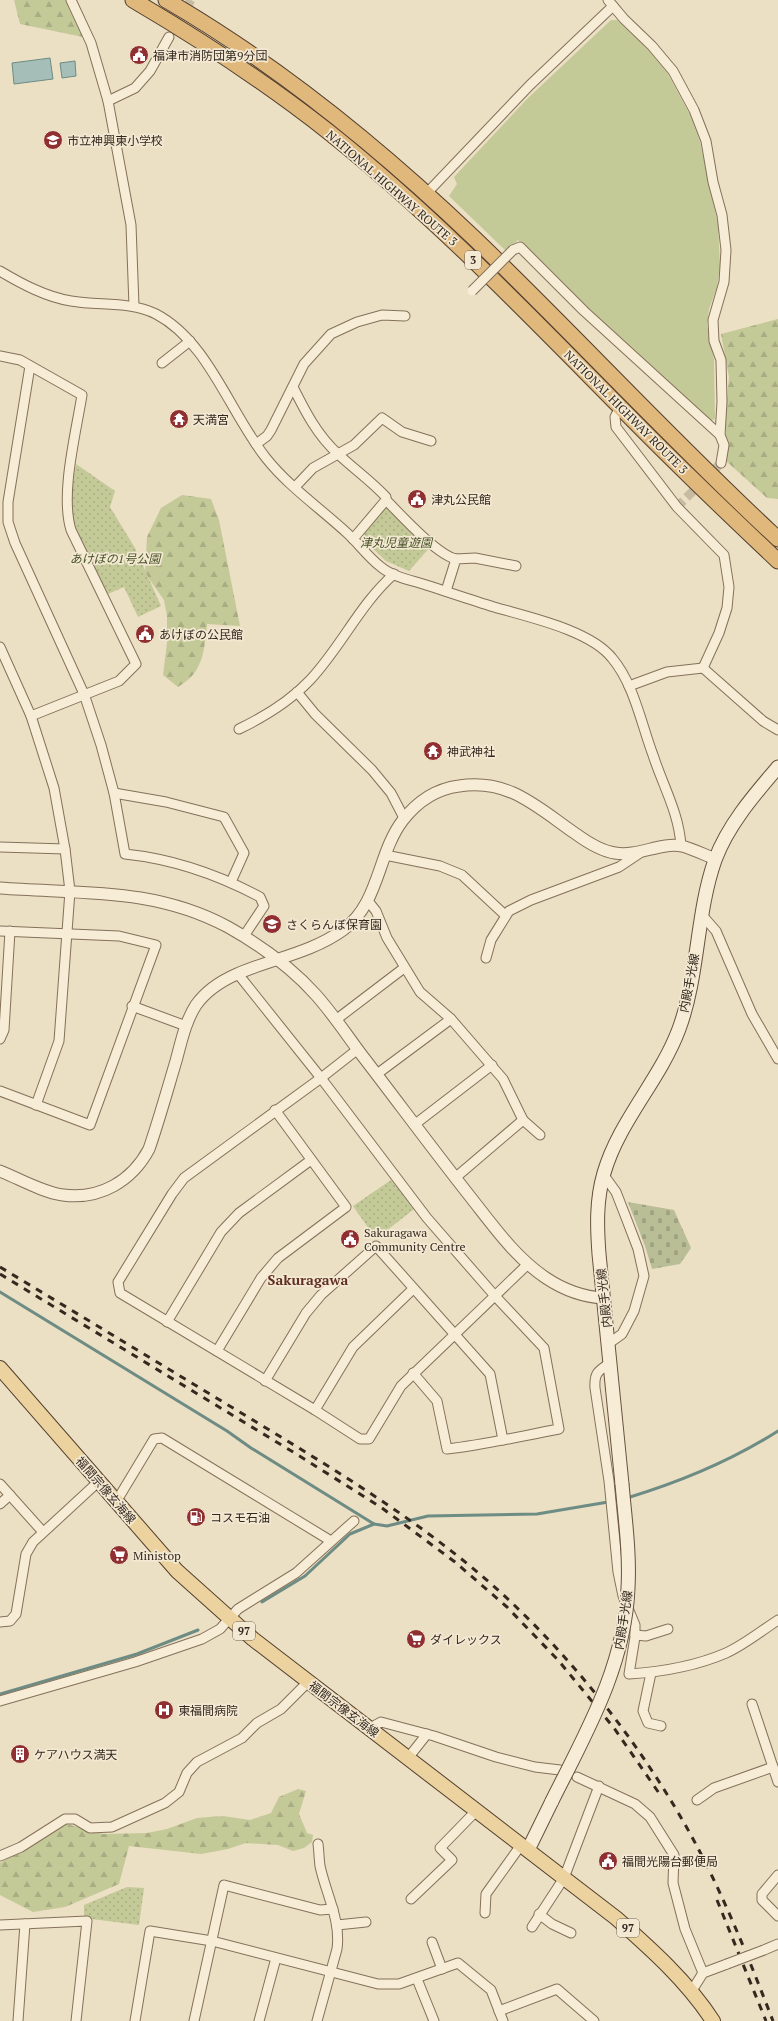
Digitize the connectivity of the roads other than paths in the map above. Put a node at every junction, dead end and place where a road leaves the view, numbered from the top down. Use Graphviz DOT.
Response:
graph roads {
  1 [pos="71,0"];
  2 [pos="133,0"];
  3 [pos="166,0"];
  4 [pos="611,3"];
  5 [pos="169,37"];
  6 [pos="108,101"];
  7 [pos="426,194"];
  8 [pos="0,271"];
  9 [pos="472,291"];
  10 [pos="134,306"];
  11 [pos="405,316"];
  12 [pos="190,341"];
  13 [pos="0,356"];
  14 [pos="162,363"];
  15 [pos="30,366"];
  16 [pos="293,387"];
  17 [pos="620,407"];
  18 [pos="720,435"];
  19 [pos="431,441"];
  20 [pos="256,444"];
  21 [pos="337,453"];
  22 [pos="721,464"];
  23 [pos="295,487"];
  24 [pos="386,500"];
  25 [pos="353,539"];
  26 [pos="778,539"];
  27 [pos="456,559"];
  28 [pos="778,561"];
  29 [pos="516,566"];
  30 [pos="394,574"];
  31 [pos="446,591"];
  32 [pos="0,647"];
  33 [pos="703,668"];
  34 [pos="629,686"];
  35 [pos="297,692"];
  36 [pos="84,694"];
  37 [pos="31,716"];
  38 [pos="240,729"];
  39 [pos="778,730"];
  40 [pos="776,774"];
  41 [pos="114,793"];
  42 [pos="404,818"];
  43 [pos="0,845"];
  44 [pos="681,846"];
  45 [pos="66,849"];
  46 [pos="640,853"];
  47 [pos="385,855"];
  48 [pos="715,859"];
  49 [pos="231,882"];
  50 [pos="0,888"];
  51 [pos="70,891"];
  52 [pos="368,900"];
  53 [pos="505,914"];
  54 [pos="702,915"];
  55 [pos="0,931"];
  56 [pos="10,931"];
  57 [pos="68,933"];
  58 [pos="244,936"];
  59 [pos="486,958"];
  60 [pos="278,960"];
  61 [pos="404,968"];
  62 [pos="238,974"];
  63 [pos="132,1006"];
  64 [pos="336,1019"];
  65 [pos="451,1019"];
  66 [pos="186,1026"];
  67 [pos="0,1039"];
  68 [pos="358,1049"];
  69 [pos="778,1059"];
  70 [pos="492,1065"];
  71 [pos="377,1074"];
  72 [pos="322,1078"];
  73 [pos="0,1091"];
  74 [pos="36,1105"];
  75 [pos="276,1110"];
  76 [pos="523,1120"];
  77 [pos="414,1125"];
  78 [pos="540,1135"];
  79 [pos="311,1160"];
  80 [pos="0,1171"];
  81 [pos="603,1174"];
  82 [pos="455,1178"];
  83 [pos="528,1264"];
  84 [pos="413,1289"];
  85 [pos="495,1296"];
  86 [pos="604,1298"];
  87 [pos="167,1322"];
  88 [pos="454,1335"];
  89 [pos="608,1344"];
  90 [pos="217,1351"];
  91 [pos="610,1364"];
  92 [pos="0,1368"];
  93 [pos="413,1373"];
  94 [pos="265,1381"];
  95 [pos="315,1410"];
  96 [pos="503,1440"];
  97 [pos="98,1482"];
  98 [pos="0,1484"];
  99 [pos="10,1495"];
  100 [pos="116,1502"];
  101 [pos="0,1504"];
  102 [pos="354,1521"];
  103 [pos="43,1532"];
  104 [pos="331,1541"];
  105 [pos="228,1618"];
  106 [pos="778,1620"];
  107 [pos="0,1622"];
  108 [pos="668,1628"];
  109 [pos="635,1635"];
  110 [pos="651,1672"];
  111 [pos="308,1682"];
  112 [pos="0,1701"];
  113 [pos="752,1704"];
  114 [pos="661,1726"];
  115 [pos="370,1728"];
  116 [pos="427,1734"];
  117 [pos="408,1758"];
  118 [pos="773,1767"];
  119 [pos="560,1770"];
  120 [pos="577,1778"];
  121 [pos="778,1782"];
  122 [pos="599,1786"];
  123 [pos="697,1800"];
  124 [pos="477,1810"];
  125 [pos="318,1844"];
  126 [pos="525,1847"];
  127 [pos="0,1856"];
  128 [pos="778,1875"];
  129 [pos="564,1878"];
  130 [pos="411,1899"];
  131 [pos="333,1909"];
  132 [pos="485,1913"];
  133 [pos="539,1914"];
  134 [pos="778,1916"];
  135 [pos="366,1922"];
  136 [pos="25,1924"];
  137 [pos="0,1925"];
  138 [pos="338,1925"];
  139 [pos="532,1927"];
  140 [pos="571,1933"];
  141 [pos="212,1941"];
  142 [pos="432,1942"];
  143 [pos="778,1944"];
  144 [pos="276,1958"];
  145 [pos="442,1969"];
  146 [pos="330,1972"];
  147 [pos="703,1973"];
  148 [pos="417,1979"];
  149 [pos="691,1992"];
  150 [pos="500,2010"];
  151 [pos="18,2021"];
  152 [pos="76,2021"];
  153 [pos="135,2021"];
  154 [pos="194,2021"];
  155 [pos="259,2021"];
  156 [pos="316,2021"];
  157 [pos="434,2021"];
  158 [pos="504,2021"];
  159 [pos="594,2021"];
  160 [pos="713,2021"];
  1 -- 6 [label="street"];
  2 -- 17 [label="highway, NATIONAL HIGHWAY ROUTE 3 / 3"];
  3 -- 7 [label="highway, NATIONAL HIGHWAY ROUTE 3 / 3"];
  4 -- 7 [label="street"];
  4 -- 18 [label="street"];
  5 -- 6 [label="street"];
  6 -- 10 [label="street"];
  7 -- 26 [label="highway, NATIONAL HIGHWAY ROUTE 3 / 3"];
  8 -- 10 [label="street"];
  9 -- 18 [label="street, bridge"];
  10 -- 12 [label="street"];
  11 -- 16 [label="street"];
  12 -- 14 [label="street"];
  12 -- 20 [label="street"];
  13 -- 15 [label="street"];
  15 -- 36 [label="street"];
  15 -- 36 [label="street"];
  16 -- 20 [label="street"];
  16 -- 21 [label="street"];
  17 -- 28 [label="highway, NATIONAL HIGHWAY ROUTE 3 / 3"];
  17 -- 33 [label="street"];
  18 -- 22 [label="street"];
  19 -- 21 [label="street"];
  20 -- 23 [label="street"];
  21 -- 23 [label="street"];
  21 -- 24 [label="street"];
  23 -- 25 [label="street"];
  24 -- 25 [label="street"];
  24 -- 27 [label="street"];
  25 -- 30 [label="street"];
  27 -- 29 [label="street"];
  27 -- 31 [label="street"];
  30 -- 31 [label="street"];
  30 -- 35 [label="street"];
  31 -- 34 [label="street"];
  32 -- 37 [label="street"];
  33 -- 34 [label="street"];
  33 -- 39 [label="street"];
  34 -- 44 [label="street"];
  35 -- 38 [label="street"];
  35 -- 42 [label="street"];
  36 -- 37 [label="street"];
  36 -- 41 [label="street"];
  37 -- 45 [label="street"];
  40 -- 48 [label="main road, 内殿手光線"];
  41 -- 49 [label="street"];
  41 -- 49 [label="street"];
  42 -- 46 [label="street"];
  42 -- 47 [label="street"];
  43 -- 45 [label="street"];
  44 -- 46 [label="street"];
  44 -- 48 [label="street"];
  45 -- 51 [label="street"];
  46 -- 53 [label="street"];
  47 -- 52 [label="street"];
  47 -- 53 [label="street"];
  48 -- 54 [label="main road, 内殿手光線"];
  49 -- 58 [label="street"];
  50 -- 51 [label="street"];
  51 -- 57 [label="street"];
  51 -- 58 [label="street"];
  52 -- 60 [label="street"];
  52 -- 61 [label="street"];
  53 -- 59 [label="street"];
  54 -- 69 [label="street"];
  54 -- 81 [label="main road, 内殿手光線"];
  55 -- 56 [label="street"];
  56 -- 57 [label="street"];
  56 -- 67 [label="street"];
  57 -- 63 [label="street"];
  57 -- 74 [label="street"];
  58 -- 60 [label="street"];
  60 -- 62 [label="street"];
  60 -- 64 [label="street"];
  61 -- 64 [label="street"];
  61 -- 65 [label="street"];
  62 -- 66 [label="street"];
  62 -- 72 [label="street"];
  63 -- 66 [label="street"];
  63 -- 74 [label="street"];
  64 -- 68 [label="street"];
  65 -- 70 [label="street"];
  65 -- 71 [label="street"];
  66 -- 80 [label="street"];
  68 -- 71 [label="street"];
  68 -- 72 [label="street"];
  70 -- 76 [label="street"];
  70 -- 77 [label="street"];
  71 -- 77 [label="street"];
  72 -- 75 [label="street"];
  72 -- 85 [label="street"];
  73 -- 74 [label="street"];
  75 -- 79 [label="street"];
  75 -- 87 [label="street"];
  76 -- 78 [label="street"];
  76 -- 82 [label="street"];
  77 -- 82 [label="street"];
  79 -- 87 [label="street"];
  79 -- 90 [label="street"];
  81 -- 86 [label="main road, 内殿手光線"];
  81 -- 89 [label="street"];
  82 -- 83 [label="street"];
  83 -- 85 [label="street"];
  83 -- 86 [label="street"];
  84 -- 88 [label="street"];
  84 -- 94 [label="street"];
  84 -- 95 [label="street"];
  85 -- 88 [label="street"];
  85 -- 96 [label="street"];
  86 -- 89 [label="main road, 内殿手光線"];
  87 -- 90 [label="street"];
  88 -- 93 [label="street"];
  88 -- 96 [label="street"];
  89 -- 91 [label="main road, 内殿手光線"];
  90 -- 94 [label="street"];
  91 -- 109 [label="street"];
  91 -- 126 [label="main road, 内殿手光線, bridge"];
  92 -- 97 [label="main road, 福間宗像玄海線 / 97"];
  93 -- 95 [label="street"];
  93 -- 96 [label="street"];
  94 -- 95 [label="street"];
  97 -- 100 [label="main road, 福間宗像玄海線 / 97"];
  97 -- 103 [label="street"];
  98 -- 99 [label="street"];
  99 -- 101 [label="street"];
  99 -- 103 [label="street"];
  100 -- 104 [label="street"];
  100 -- 105 [label="main road, 福間宗像玄海線 / 97"];
  102 -- 104 [label="street"];
  103 -- 107 [label="street"];
  104 -- 105 [label="street"];
  105 -- 111 [label="main road, 福間宗像玄海線 / 97"];
  105 -- 112 [label="street"];
  106 -- 110 [label="street"];
  108 -- 109 [label="street"];
  109 -- 110 [label="street"];
  110 -- 114 [label="street"];
  111 -- 115 [label="main road, 福間宗像玄海線 / 97"];
  111 -- 127 [label="street"];
  113 -- 118 [label="street"];
  115 -- 116 [label="street"];
  115 -- 117 [label="main road, 福間宗像玄海線 / 97"];
  116 -- 117 [label="street"];
  116 -- 119 [label="street"];
  117 -- 124 [label="main road, 福間宗像玄海線 / 97"];
  118 -- 121 [label="street"];
  118 -- 123 [label="street"];
  120 -- 122 [label="street"];
  122 -- 129 [label="street"];
  122 -- 147 [label="street"];
  124 -- 126 [label="main road, 福間宗像玄海線 / 97"];
  124 -- 130 [label="street"];
  125 -- 131 [label="street"];
  126 -- 129 [label="main road, 福間宗像玄海線 / 97"];
  126 -- 132 [label="street"];
  128 -- 134 [label="street"];
  129 -- 133 [label="street"];
  129 -- 149 [label="main road, 福間宗像玄海線 / 97"];
  131 -- 138 [label="street"];
  131 -- 141 [label="street"];
  133 -- 139 [label="street"];
  133 -- 140 [label="street"];
  135 -- 138 [label="street"];
  136 -- 137 [label="street"];
  136 -- 151 [label="street"];
  136 -- 152 [label="street"];
  138 -- 146 [label="street"];
  141 -- 144 [label="street"];
  141 -- 153 [label="street"];
  141 -- 154 [label="street"];
  142 -- 145 [label="street"];
  143 -- 147 [label="street, bridge"];
  144 -- 146 [label="street"];
  144 -- 155 [label="street"];
  145 -- 148 [label="street"];
  145 -- 150 [label="street"];
  146 -- 148 [label="street"];
  146 -- 156 [label="street"];
  147 -- 149 [label="street"];
  148 -- 157 [label="street"];
  149 -- 160 [label="main road, 福間宗像玄海線 / 97"];
  150 -- 158 [label="street"];
  150 -- 159 [label="street"];
}
